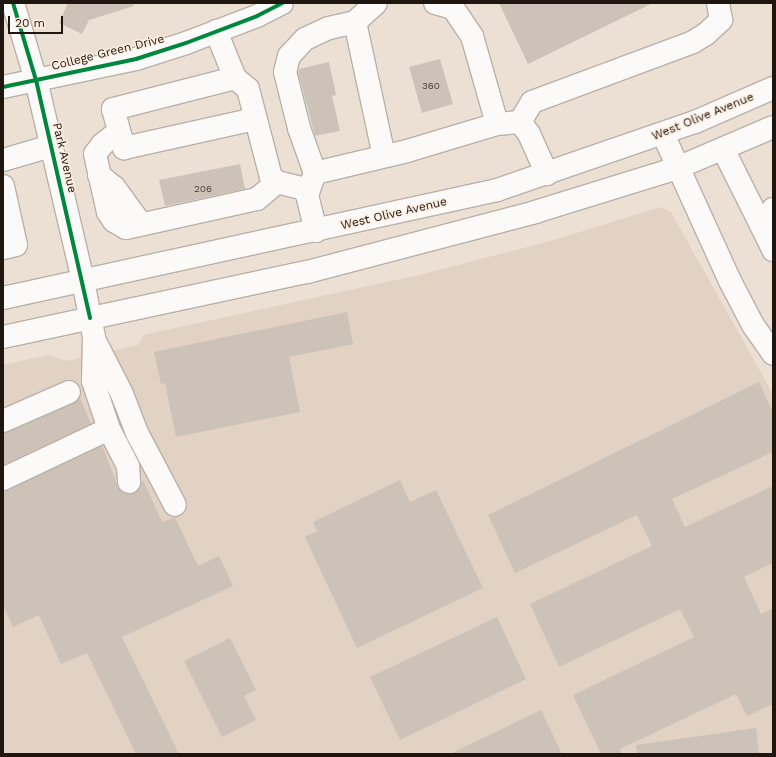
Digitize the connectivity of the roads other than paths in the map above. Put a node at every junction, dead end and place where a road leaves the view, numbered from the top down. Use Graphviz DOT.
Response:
graph roads {
  1 [pos="13,3"];
  2 [pos="282,3"];
  3 [pos="376,3"];
  4 [pos="436,3"];
  5 [pos="718,3"];
  6 [pos="355,22"];
  7 [pos="216,31"];
  8 [pos="235,78"];
  9 [pos="36,80"];
  10 [pos="3,87"];
  11 [pos="773,88"];
  12 [pos="256,119"];
  13 [pos="520,122"];
  14 [pos="497,124"];
  15 [pos="773,127"];
  16 [pos="119,131"];
  17 [pos="663,134"];
  18 [pos="51,146"];
  19 [pos="723,148"];
  20 [pos="384,156"];
  21 [pos="3,160"];
  22 [pos="677,168"];
  23 [pos="547,174"];
  24 [pos="312,181"];
  25 [pos="277,182"];
  26 [pos="3,186"];
  27 [pos="767,217"];
  28 [pos="316,231"];
  29 [pos="3,248"];
  30 [pos="773,250"];
  31 [pos="83,281"];
  32 [pos="3,298"];
  33 [pos="92,328"];
  34 [pos="3,337"];
  35 [pos="773,354"];
  36 [pos="69,392"];
  37 [pos="3,421"];
  38 [pos="109,428"];
  39 [pos="3,479"];
  40 [pos="129,482"];
  41 [pos="175,505"];
  1 -- 9 [label="main road, Park Avenue"];
  2 -- 7 [label="main road, College Green Drive"];
  3 -- 6 [label="main road"];
  4 -- 14 [label="main road"];
  5 -- 13 [label="main road"];
  6 -- 20 [label="main road"];
  6 -- 24 [label="main road"];
  7 -- 8 [label="main road"];
  7 -- 9 [label="main road, College Green Drive"];
  8 -- 12 [label="main road"];
  8 -- 16 [label="main road"];
  9 -- 10 [label="main road, College Green Drive"];
  9 -- 18 [label="main road, Park Avenue"];
  11 -- 17 [label="main road, West Olive Avenue"];
  12 -- 16 [label="main road"];
  12 -- 25 [label="main road"];
  13 -- 14 [label="main road"];
  13 -- 23 [label="main road"];
  14 -- 20 [label="main road"];
  15 -- 19 [label="main road"];
  16 -- 25 [label="main road"];
  17 -- 22 [label="main road"];
  17 -- 23 [label="main road, West Olive Avenue"];
  18 -- 21 [label="main road"];
  18 -- 31 [label="main road, Park Avenue"];
  19 -- 22 [label="main road"];
  19 -- 27 [label="main road"];
  20 -- 24 [label="main road"];
  22 -- 33 [label="main road"];
  22 -- 35 [label="main road"];
  23 -- 28 [label="main road, West Olive Avenue"];
  24 -- 25 [label="main road"];
  24 -- 28 [label="main road"];
  26 -- 29 [label="main road"];
  27 -- 30 [label="main road"];
  28 -- 31 [label="main road, West Olive Avenue"];
  31 -- 32 [label="main road, West Olive Avenue"];
  31 -- 33 [label="main road, Park Avenue"];
  33 -- 34 [label="main road"];
  33 -- 38 [label="main road"];
  33 -- 41 [label="main road"];
  36 -- 37 [label="main road"];
  38 -- 39 [label="main road"];
  38 -- 40 [label="main road"];
}
